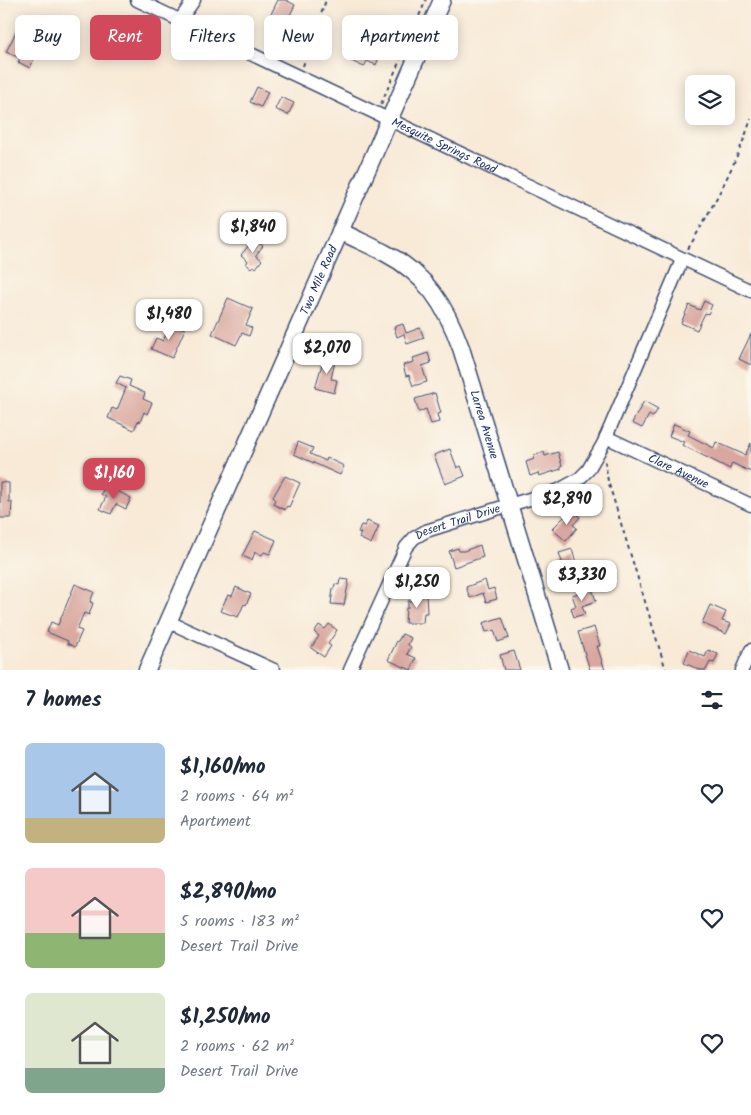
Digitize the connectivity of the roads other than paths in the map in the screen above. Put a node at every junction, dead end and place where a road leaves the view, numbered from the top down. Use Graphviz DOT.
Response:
graph roads {
  1 [pos="137,0"];
  2 [pos="194,0"];
  3 [pos="442,0"];
  4 [pos="184,15"];
  5 [pos="171,16"];
  6 [pos="254,55"];
  7 [pos="383,116"];
  8 [pos="340,232"];
  9 [pos="682,260"];
  10 [pos="751,291"];
  11 [pos="605,440"];
  12 [pos="509,505"];
  13 [pos="751,505"];
  14 [pos="169,622"];
  15 [pos="751,650"];
  16 [pos="746,669"];
  17 [pos="147,670"];
  18 [pos="274,670"];
  19 [pos="350,670"];
  20 [pos="560,670"];
  1 -- 5 [label="street, Mesquite Springs Road"];
  2 -- 4 [label="street"];
  3 -- 7 [label="main road, Two Mile Road"];
  6 -- 7 [label="street, Mesquite Springs Road"];
  7 -- 8 [label="main road, Two Mile Road"];
  7 -- 9 [label="street, Mesquite Springs Road"];
  8 -- 12 [label="main road, Larrea Avenue"];
  8 -- 14 [label="main road, Two Mile Road"];
  9 -- 10 [label="street, Mesquite Springs Road"];
  9 -- 11 [label="street, Desert Trail Drive"];
  11 -- 12 [label="street, Desert Trail Drive"];
  11 -- 13 [label="street, Clare Avenue"];
  12 -- 19 [label="street, Desert Trail Drive"];
  12 -- 20 [label="main road, Larrea Avenue"];
  14 -- 17 [label="main road, Two Mile Road"];
  14 -- 18 [label="street"];
  15 -- 16 [label="street"];
}
